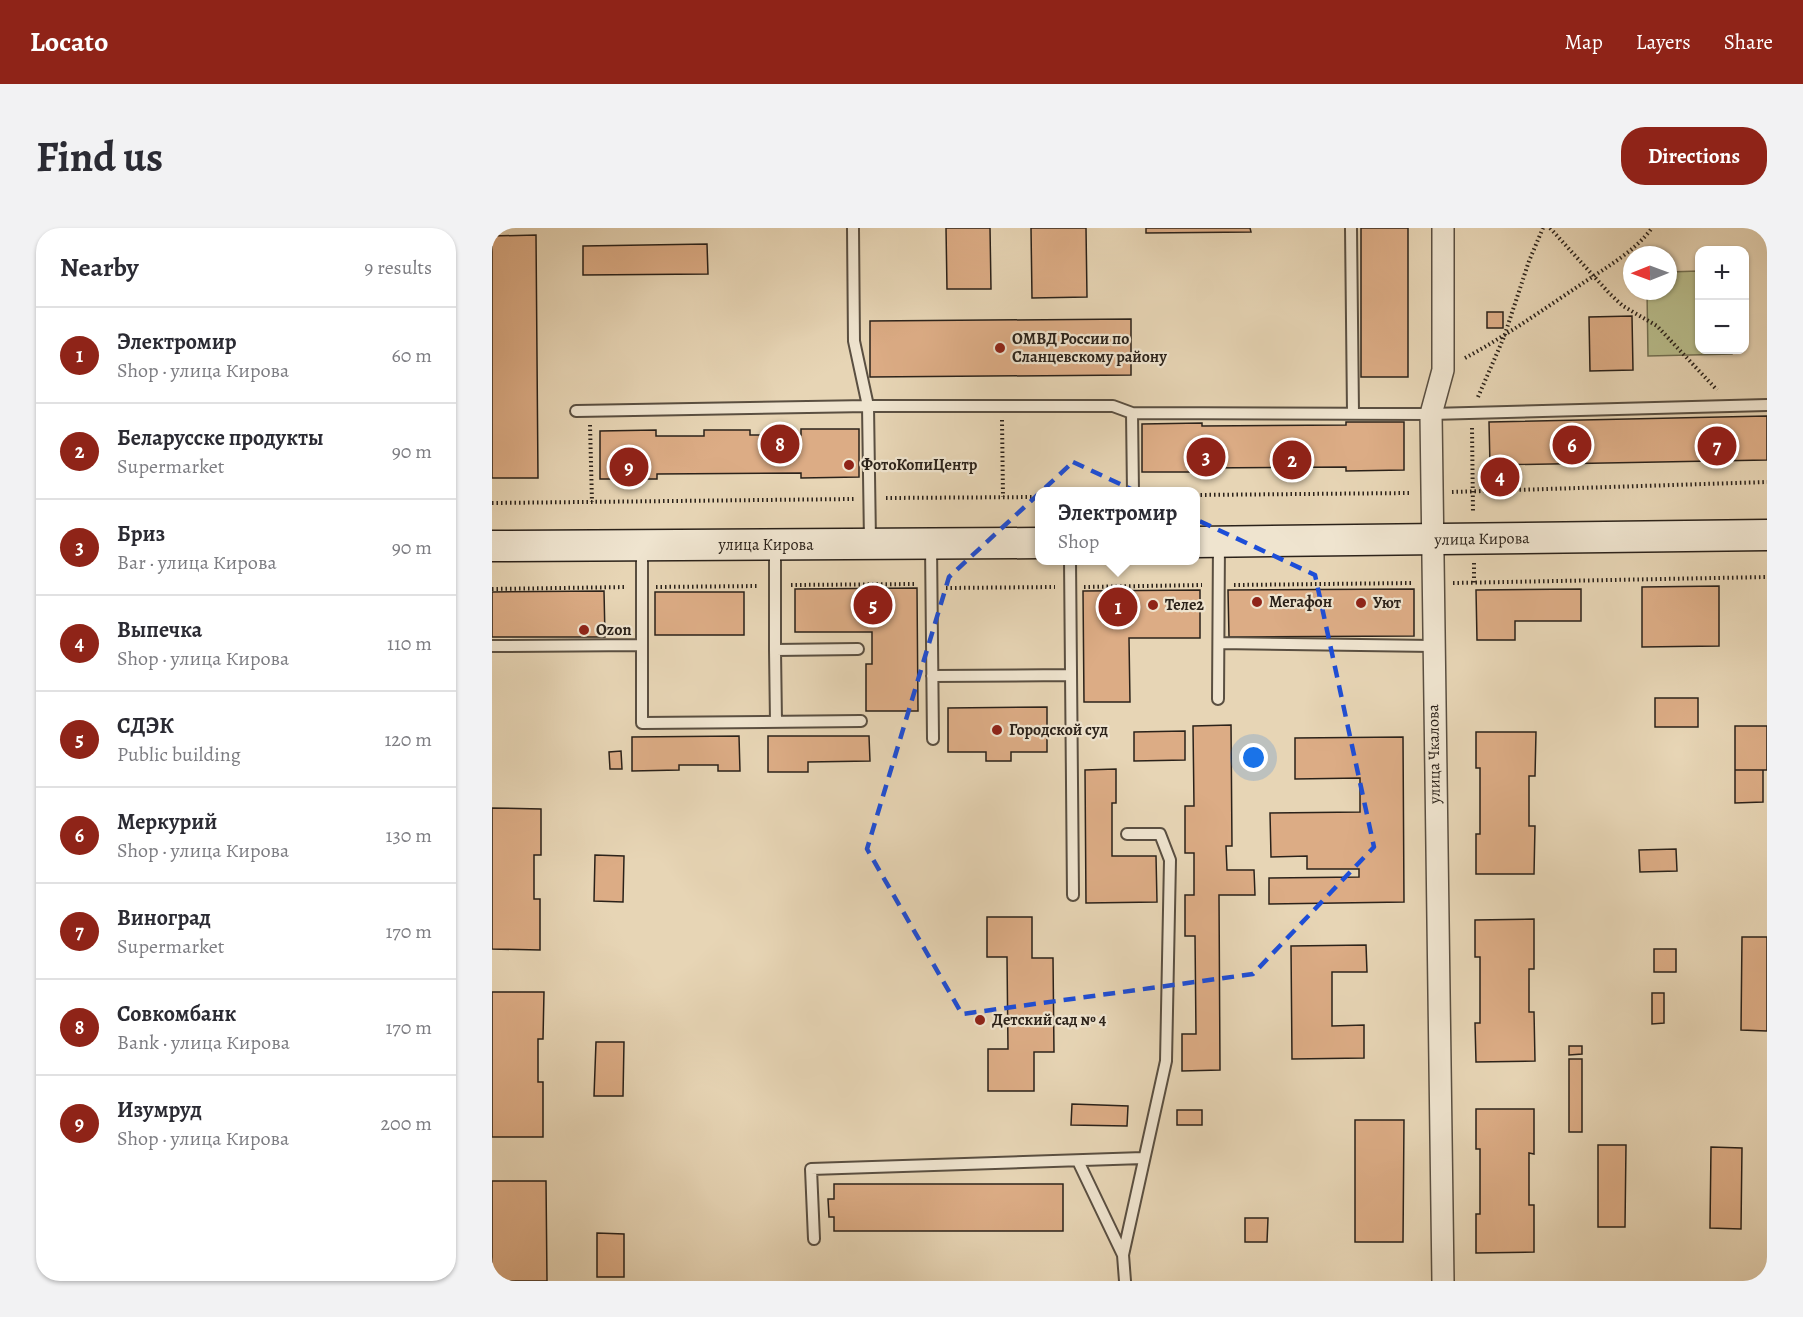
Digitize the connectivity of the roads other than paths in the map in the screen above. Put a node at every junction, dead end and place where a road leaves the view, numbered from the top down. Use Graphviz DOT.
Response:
graph roads {
  1 [pos="853,228"];
  2 [pos="1351,228"];
  3 [pos="1443,228"];
  4 [pos="1767,405"];
  5 [pos="868,406"];
  6 [pos="576,411"];
  7 [pos="1353,412"];
  8 [pos="1131,413"];
  9 [pos="1431,414"];
  10 [pos="1132,487"];
  11 [pos="1767,535"];
  12 [pos="1431,540"];
  13 [pos="1207,542"];
  14 [pos="1035,543"];
  15 [pos="775,544"];
  16 [pos="870,544"];
  17 [pos="931,544"];
  18 [pos="642,545"];
  19 [pos="492,546"];
  20 [pos="1070,565"];
  21 [pos="1219,643"];
  22 [pos="642,645"];
  23 [pos="492,646"];
  24 [pos="1433,646"];
  25 [pos="858,649"];
  26 [pos="776,650"];
  27 [pos="1071,675"];
  28 [pos="932,676"];
  29 [pos="1218,699"];
  30 [pos="861,721"];
  31 [pos="776,722"];
  32 [pos="933,739"];
  33 [pos="1127,834"];
  34 [pos="1073,895"];
  35 [pos="1143,1158"];
  36 [pos="1078,1161"];
  37 [pos="814,1239"];
  38 [pos="1122,1255"];
  39 [pos="1125,1281"];
  40 [pos="1443,1281"];
  1 -- 5 [label="lane"];
  2 -- 7 [label="lane"];
  3 -- 9 [label="street, улица Чкалова"];
  4 -- 9 [label="lane"];
  5 -- 6 [label="lane"];
  5 -- 8 [label="lane"];
  5 -- 16 [label="lane"];
  7 -- 8 [label="lane"];
  7 -- 9 [label="lane"];
  8 -- 10 [label="lane"];
  9 -- 12 [label="street, улица Чкалова"];
  11 -- 12 [label="street, улица Кирова"];
  12 -- 13 [label="street, улица Кирова"];
  12 -- 24 [label="street, улица Чкалова"];
  13 -- 21 [label="lane"];
  14 -- 17 [label="street, улица Кирова"];
  15 -- 16 [label="street, улица Кирова"];
  15 -- 18 [label="street, улица Кирова"];
  15 -- 26 [label="lane"];
  16 -- 17 [label="street, улица Кирова"];
  17 -- 28 [label="lane"];
  18 -- 19 [label="street, улица Кирова"];
  18 -- 22 [label="lane"];
  20 -- 27 [label="lane"];
  21 -- 24 [label="lane"];
  21 -- 29 [label="lane"];
  22 -- 23 [label="lane"];
  22 -- 31 [label="lane"];
  24 -- 40 [label="street, улица Чкалова"];
  25 -- 26 [label="lane"];
  26 -- 31 [label="lane"];
  27 -- 28 [label="lane"];
  27 -- 34 [label="lane"];
  28 -- 32 [label="lane"];
  30 -- 31 [label="lane"];
  33 -- 35 [label="lane"];
  35 -- 36 [label="lane"];
  35 -- 38 [label="lane"];
  36 -- 37 [label="lane"];
  36 -- 38 [label="lane"];
  38 -- 39 [label="lane"];
}
